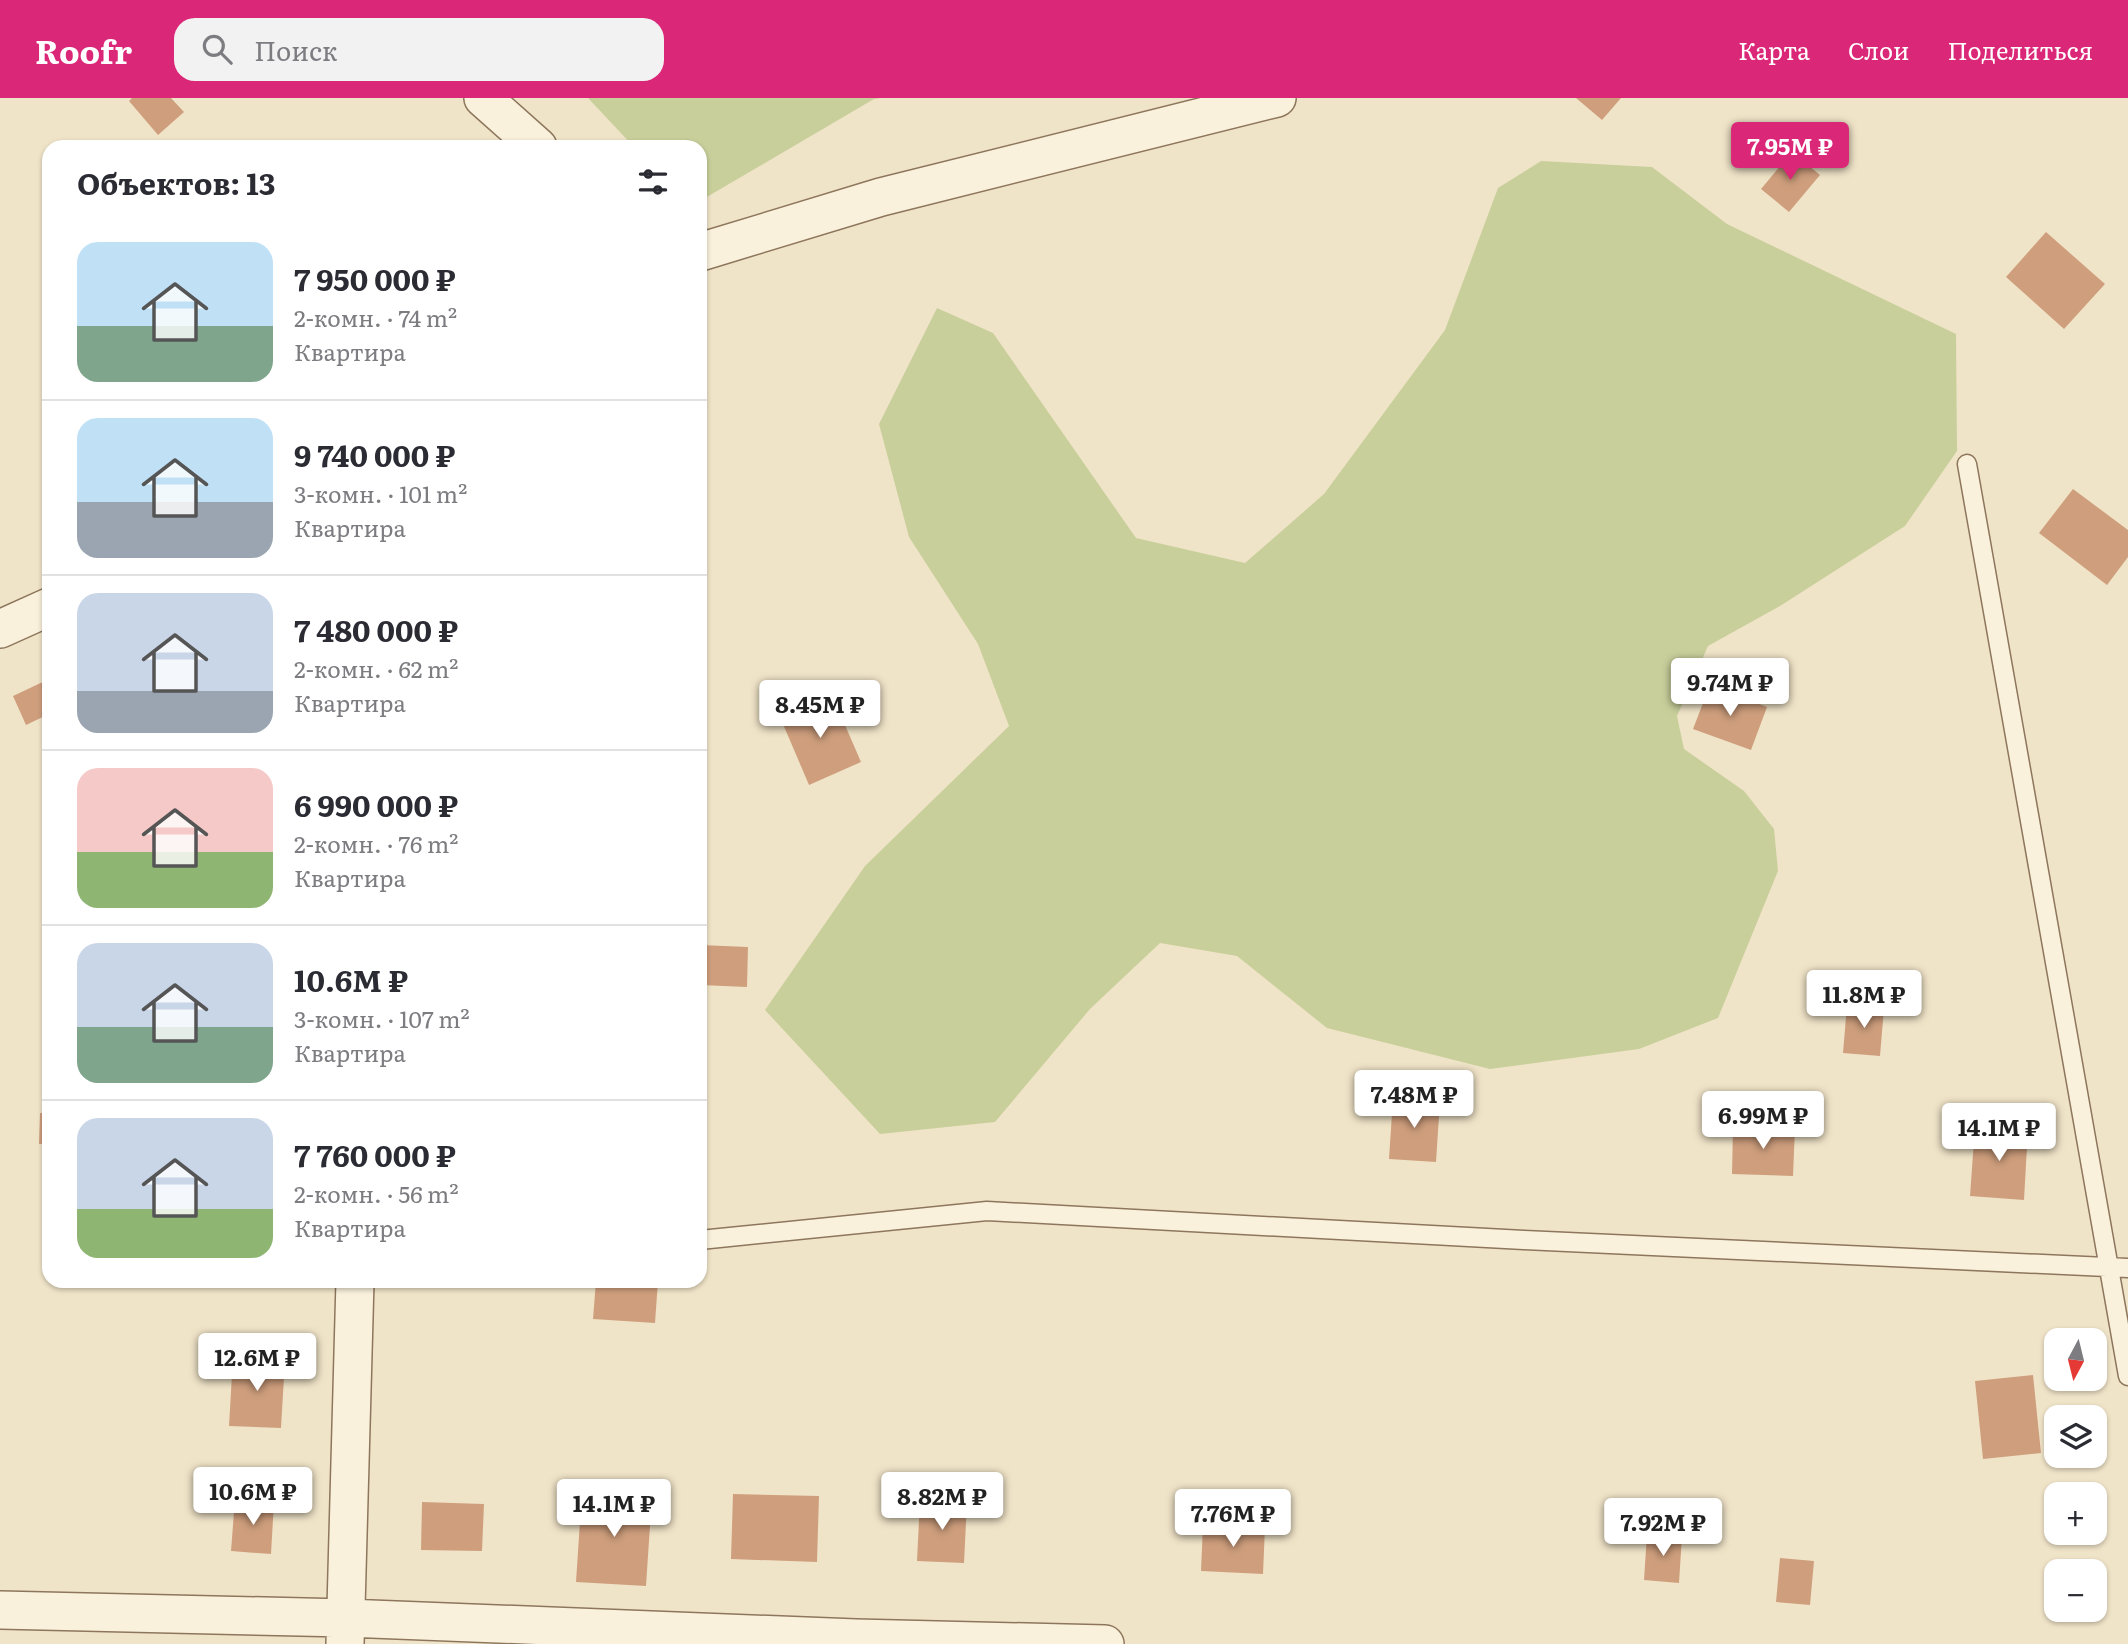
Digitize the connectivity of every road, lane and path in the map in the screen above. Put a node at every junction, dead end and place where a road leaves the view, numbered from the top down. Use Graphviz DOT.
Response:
graph roads {
  1 [pos="483,98"];
  2 [pos="1277,98"];
  3 [pos="530,140"];
  4 [pos="707,250"];
  5 [pos="1967,464"];
  6 [pos="42,610"];
  7 [pos="0,629"];
  8 [pos="707,1239"];
  9 [pos="2109,1268"];
  10 [pos="2128,1268"];
  11 [pos="355,1288"];
  12 [pos="2128,1376"];
  13 [pos="0,1610"];
  14 [pos="346,1631"];
  15 [pos="856,1641"];
  16 [pos="1105,1644"];
  1 -- 3 [label="street"];
  2 -- 4 [label="street"];
  5 -- 9 [label="lane"];
  6 -- 7 [label="street"];
  8 -- 9 [label="lane"];
  9 -- 10 [label="lane"];
  9 -- 12 [label="lane"];
  11 -- 14 [label="street"];
  13 -- 14 [label="street"];
  14 -- 15 [label="street"];
  15 -- 16 [label="street"];
}
